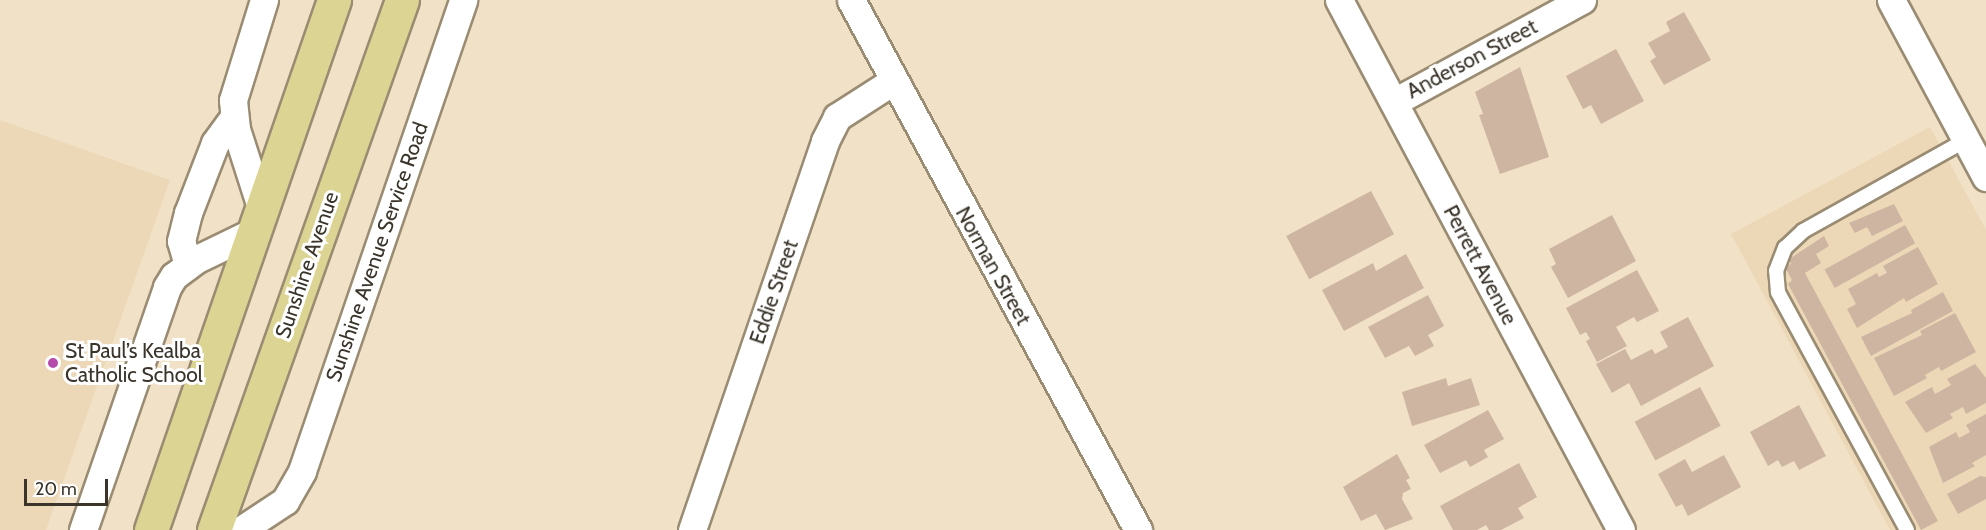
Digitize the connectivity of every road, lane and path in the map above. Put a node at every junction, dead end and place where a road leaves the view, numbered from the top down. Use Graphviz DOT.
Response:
graph roads {
  1 [pos="264,0"];
  2 [pos="334,0"];
  3 [pos="402,0"];
  4 [pos="463,0"];
  5 [pos="851,0"];
  6 [pos="1339,0"];
  7 [pos="1582,0"];
  8 [pos="1891,0"];
  9 [pos="893,81"];
  10 [pos="1394,102"];
  11 [pos="234,117"];
  12 [pos="1966,140"];
  13 [pos="1986,177"];
  14 [pos="257,219"];
  15 [pos="188,265"];
  16 [pos="285,501"];
  17 [pos="83,530"];
  18 [pos="151,530"];
  19 [pos="214,530"];
  20 [pos="241,530"];
  21 [pos="285,530"];
  22 [pos="692,530"];
  23 [pos="1138,530"];
  24 [pos="1621,530"];
  25 [pos="1907,530"];
  1 -- 11 [label="street"];
  2 -- 14 [label="main road"];
  3 -- 19 [label="main road, Sunshine Avenue"];
  4 -- 16 [label="street, Sunshine Avenue Service Road"];
  5 -- 9 [label="street, Norman Street"];
  6 -- 10 [label="street, Perrett Avenue"];
  7 -- 10 [label="street, Anderson Street"];
  8 -- 12 [label="street"];
  9 -- 22 [label="street, Eddie Street"];
  9 -- 23 [label="street, Norman Street"];
  10 -- 24 [label="street, Perrett Avenue"];
  11 -- 14 [label="street"];
  11 -- 15 [label="street"];
  12 -- 13 [label="street"];
  12 -- 25 [label="lane"];
  14 -- 15 [label="street"];
  14 -- 18 [label="main road"];
  15 -- 17 [label="street"];
  16 -- 20 [label="street, Sunshine Avenue Service Road"];
  16 -- 21 [label="street, Sunshine Avenue Service Road"];
}
